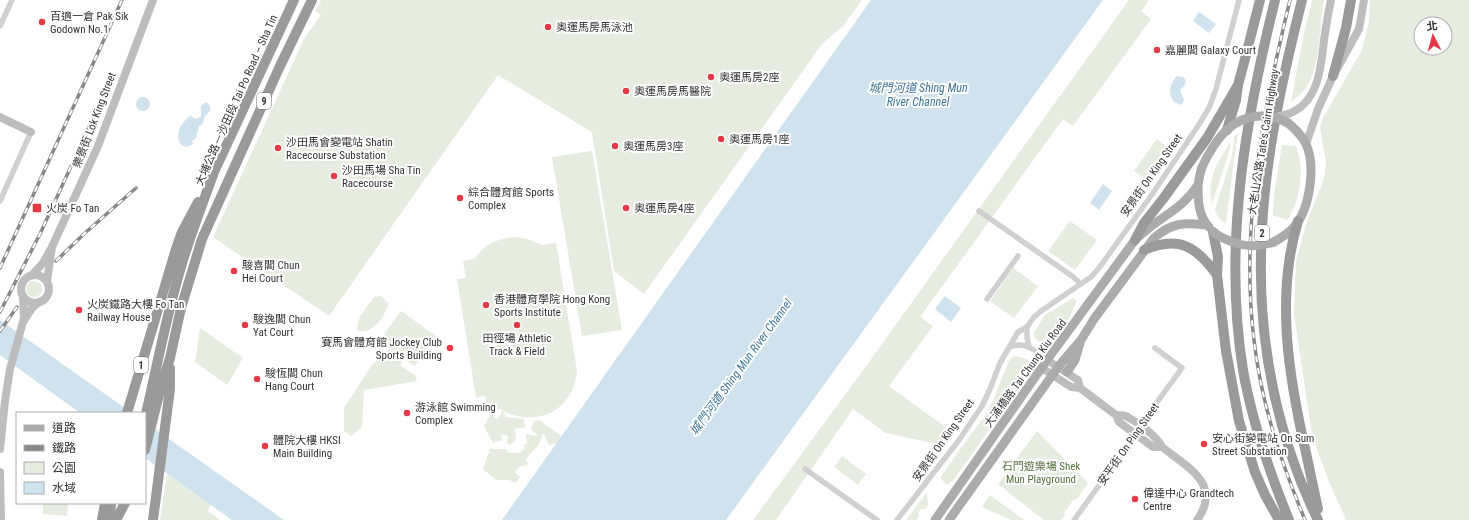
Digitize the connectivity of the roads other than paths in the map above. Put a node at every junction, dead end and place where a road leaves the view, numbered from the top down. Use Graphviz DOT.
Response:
graph roads {
  1 [pos="12,0"];
  2 [pos="153,0"];
  3 [pos="294,0"];
  4 [pos="312,0"];
  5 [pos="1239,0"];
  6 [pos="1260,0"];
  7 [pos="1275,0"];
  8 [pos="1302,0"];
  9 [pos="1331,0"];
  10 [pos="1351,0"];
  11 [pos="1364,0"];
  12 [pos="0,26"];
  13 [pos="1333,76"];
  14 [pos="1230,106"];
  15 [pos="0,117"];
  16 [pos="1288,118"];
  17 [pos="1227,130"];
  18 [pos="31,132"];
  19 [pos="1306,144"];
  20 [pos="214,172"];
  21 [pos="1198,185"];
  22 [pos="0,201"];
  23 [pos="979,211"];
  24 [pos="1154,218"];
  25 [pos="1298,222"];
  26 [pos="1209,228"];
  27 [pos="1135,240"];
  28 [pos="52,246"];
  29 [pos="1144,250"];
  30 [pos="1018,256"];
  31 [pos="32,275"];
  32 [pos="1217,275"];
  33 [pos="47,281"];
  34 [pos="1081,284"];
  35 [pos="23,297"];
  36 [pos="987,299"];
  37 [pos="39,302"];
  38 [pos="23,322"];
  39 [pos="1027,327"];
  40 [pos="1081,340"];
  41 [pos="1029,346"];
  42 [pos="1009,347"];
  43 [pos="1155,348"];
  44 [pos="170,358"];
  45 [pos="1045,364"];
  46 [pos="1058,367"];
  47 [pos="1067,372"];
  48 [pos="1052,375"];
  49 [pos="1080,388"];
  50 [pos="127,410"];
  51 [pos="1116,415"];
  52 [pos="148,419"];
  53 [pos="1141,426"];
  54 [pos="1136,435"];
  55 [pos="146,440"];
  56 [pos="1162,448"];
  57 [pos="0,449"];
  58 [pos="805,468"];
  59 [pos="0,472"];
  60 [pos="105,504"];
  61 [pos="111,504"];
  62 [pos="112,504"];
  63 [pos="124,504"];
  64 [pos="1,520"];
  65 [pos="103,520"];
  66 [pos="110,520"];
  67 [pos="116,520"];
  68 [pos="153,520"];
  69 [pos="877,520"];
  70 [pos="897,520"];
  71 [pos="935,520"];
  72 [pos="949,520"];
  73 [pos="1074,520"];
  74 [pos="1197,520"];
  75 [pos="1279,520"];
  76 [pos="1288,520"];
  77 [pos="1318,520"];
  78 [pos="1321,520"];
  1 -- 12 [label="street"];
  2 -- 28 [label="street, 樂景街 Lok King Street"];
  3 -- 20 [label="highway, 大埔公路－沙田段 Tai Po Road – Sha Tin / 9"];
  4 -- 44 [label="highway, 大埔公路－沙田段 Tai Po Road – Sha Tin / 9"];
  5 -- 34 [label="street, 安景街 On King Street"];
  6 -- 14 [label="highway"];
  7 -- 76 [label="highway, 大老山公路 Tate's Cairn Highway"];
  8 -- 77 [label="highway, 大老山公路 Tate's Cairn Highway / 2"];
  9 -- 16 [label="street"];
  10 -- 13 [label="highway"];
  11 -- 13 [label="street"];
  13 -- 19 [label="street"];
  14 -- 17 [label="highway"];
  14 -- 24 [label="highway"];
  15 -- 18 [label="street"];
  16 -- 17 [label="main road, bridge"];
  16 -- 19 [label="main road"];
  17 -- 21 [label="main road, bridge"];
  18 -- 22 [label="street"];
  19 -- 25 [label="main road"];
  20 -- 50 [label="highway, 1"];
  20 -- 52 [label="highway, 大埔公路－沙田段 Tai Po Road – Sha Tin / 9"];
  21 -- 24 [label="main road"];
  21 -- 26 [label="main road"];
  23 -- 34 [label="street"];
  24 -- 27 [label="highway"];
  25 -- 26 [label="main road, bridge"];
  25 -- 78 [label="highway"];
  26 -- 29 [label="main road"];
  26 -- 32 [label="highway"];
  27 -- 45 [label="main road, 大涌橋路 Tai Chung Kiu Road"];
  28 -- 31 [label="street, 樂景街 Lok King Street, bridge"];
  28 -- 33 [label="street, 樂景街 Lok King Street, bridge"];
  29 -- 32 [label="highway"];
  29 -- 40 [label="main road"];
  30 -- 36 [label="street"];
  31 -- 33 [label="street, bridge"];
  31 -- 35 [label="street, bridge"];
  32 -- 75 [label="highway"];
  33 -- 37 [label="street, bridge"];
  34 -- 39 [label="street, 安景街 On King Street"];
  35 -- 37 [label="street, bridge"];
  35 -- 38 [label="street, bridge"];
  37 -- 38 [label="street, bridge"];
  38 -- 57 [label="street"];
  39 -- 41 [label="street"];
  39 -- 42 [label="street, 安景街 On King Street"];
  40 -- 46 [label="main road"];
  40 -- 47 [label="main road"];
  41 -- 42 [label="street"];
  41 -- 45 [label="street"];
  42 -- 70 [label="street, 安景街 On King Street"];
  43 -- 53 [label="street, 安平街 On Ping Street"];
  44 -- 52 [label="highway, 大埔公路－沙田段 Tai Po Road – Sha Tin / 9"];
  44 -- 68 [label="highway"];
  45 -- 46 [label="street"];
  45 -- 48 [label="street"];
  45 -- 71 [label="main road, 大涌橋路 Tai Chung Kiu Road"];
  46 -- 47 [label="street"];
  46 -- 48 [label="main road"];
  47 -- 49 [label="street"];
  48 -- 49 [label="street"];
  48 -- 72 [label="main road"];
  49 -- 51 [label="street"];
  51 -- 53 [label="street"];
  51 -- 54 [label="street"];
  52 -- 55 [label="highway, 大埔公路－沙田段 Tai Po Road – Sha Tin / 9"];
  53 -- 54 [label="street, 安平街 On Ping Street"];
  53 -- 56 [label="street"];
  54 -- 56 [label="street"];
  54 -- 73 [label="street, 安平街 On Ping Street"];
  56 -- 74 [label="street"];
  58 -- 69 [label="street"];
  59 -- 64 [label="street"];
  60 -- 65 [label="highway"];
  61 -- 65 [label="highway"];
  62 -- 66 [label="highway, bridge"];
  63 -- 67 [label="highway"];
}
